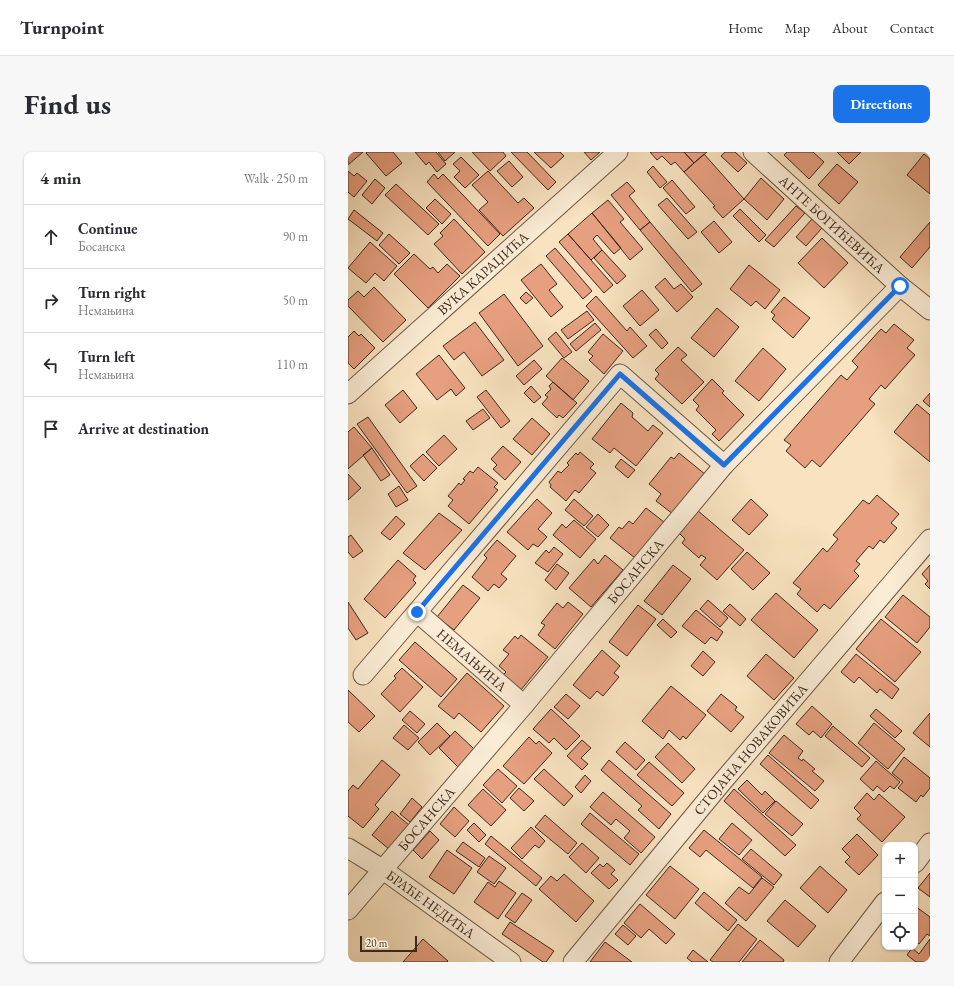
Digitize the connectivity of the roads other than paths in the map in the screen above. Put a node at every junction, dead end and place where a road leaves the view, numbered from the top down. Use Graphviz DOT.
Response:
graph roads {
  1 [pos="618,152"];
  2 [pos="753,152"];
  3 [pos="900,286"];
  4 [pos="930,310"];
  5 [pos="348,394"];
  6 [pos="724,465"];
  7 [pos="930,539"];
  8 [pos="417,612"];
  9 [pos="363,675"];
  10 [pos="524,705"];
  11 [pos="930,843"];
  12 [pos="348,848"];
  13 [pos="918,858"];
  14 [pos="382,869"];
  15 [pos="882,906"];
  16 [pos="348,910"];
  17 [pos="511,962"];
  18 [pos="573,962"];
  19 [pos="839,962"];
  1 -- 5 [label="street, ВУКА КАРАЏИЋА"];
  2 -- 3 [label="street, АНТЕ БОГИЋЕВИЋА"];
  3 -- 4 [label="street, АНТЕ БОГИЋЕВИЋА"];
  3 -- 6 [label="street, БОСАНСКА"];
  6 -- 8 [label="street"];
  6 -- 10 [label="street, БОСАНСКА"];
  7 -- 18 [label="street, СТОЈАНА НОВАКОВИЋА"];
  8 -- 9 [label="street"];
  8 -- 10 [label="street, НЕМАЊИНА"];
  10 -- 14 [label="street, БОСАНСКА"];
  11 -- 13 [label="street"];
  12 -- 14 [label="street, БРАЋЕ НЕДИЋА"];
  14 -- 16 [label="street, БОСАНСКА"];
  14 -- 17 [label="street, БРАЋЕ НЕДИЋА"];
  15 -- 19 [label="street"];
}
